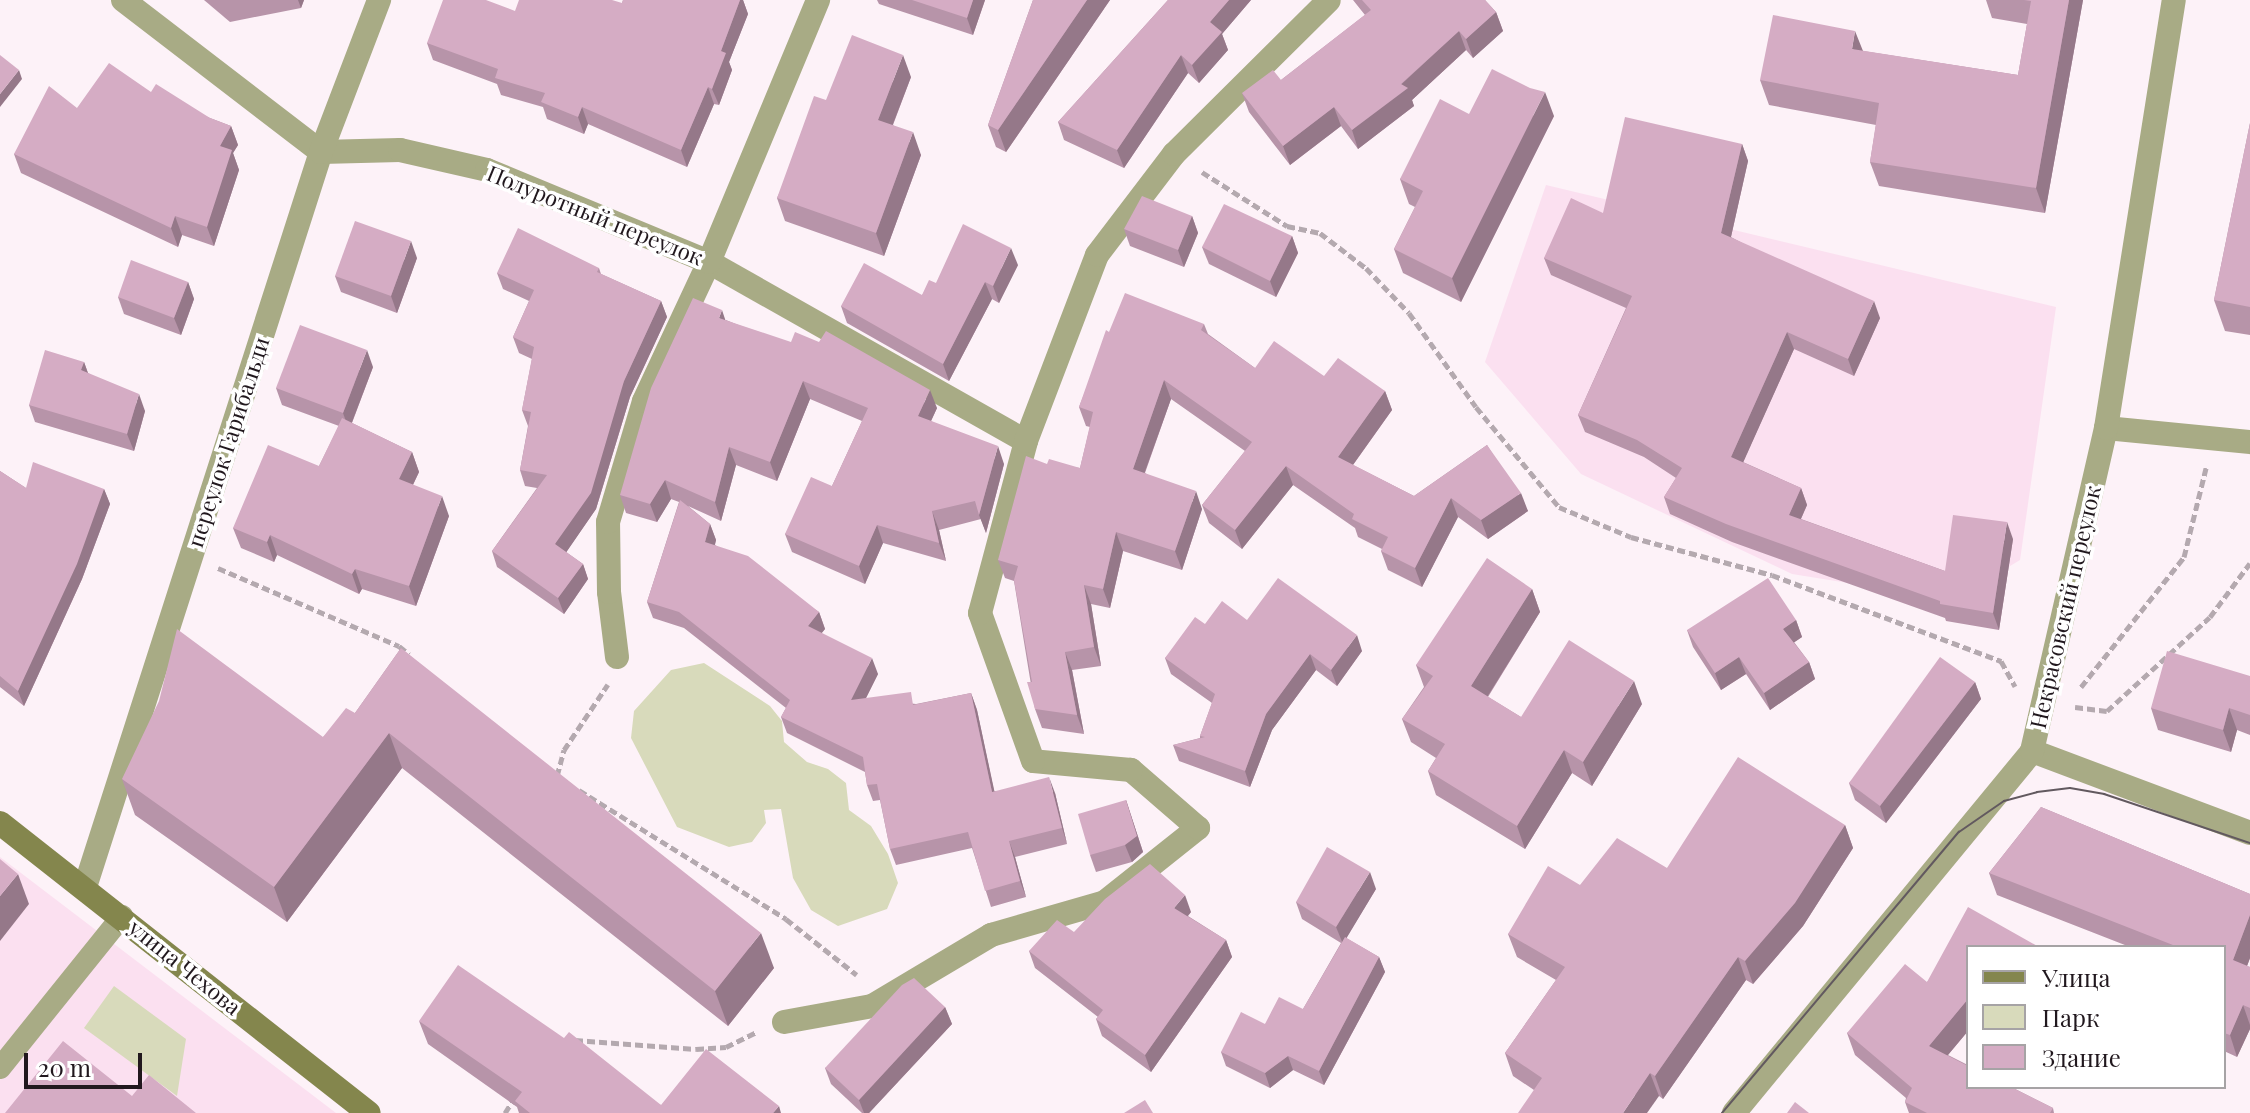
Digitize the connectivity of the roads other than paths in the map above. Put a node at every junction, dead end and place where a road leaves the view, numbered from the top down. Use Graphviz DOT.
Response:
graph roads {
  1 [pos="123,0"];
  2 [pos="379,0"];
  3 [pos="818,0"];
  4 [pos="1329,0"];
  5 [pos="2174,0"];
  6 [pos="321,152"];
  7 [pos="709,262"];
  8 [pos="2106,428"];
  9 [pos="1026,441"];
  10 [pos="2250,442"];
  11 [pos="617,657"];
  12 [pos="2032,751"];
  13 [pos="0,823"];
  14 [pos="2250,833"];
  15 [pos="85,887"];
  16 [pos="122,916"];
  17 [pos="784,1022"];
  18 [pos="0,1068"];
  19 [pos="369,1113"];
  20 [pos="1734,1113"];
  1 -- 6 [label="street"];
  2 -- 6 [label="street, переулок Гарибальди"];
  3 -- 7 [label="street"];
  4 -- 9 [label="street"];
  5 -- 8 [label="street, Некрасовский переулок"];
  6 -- 7 [label="street, Полуротный переулок"];
  6 -- 15 [label="street, переулок Гарибальди"];
  7 -- 9 [label="street, Полуротный переулок"];
  7 -- 11 [label="street"];
  8 -- 10 [label="street"];
  8 -- 12 [label="street, Некрасовский переулок"];
  9 -- 17 [label="street"];
  12 -- 14 [label="street"];
  12 -- 20 [label="street, Некрасовский переулок"];
  13 -- 15 [label="main road, улица Чехова"];
  15 -- 16 [label="main road, улица Чехова"];
  16 -- 18 [label="lane"];
  16 -- 19 [label="main road, улица Чехова"];
}
